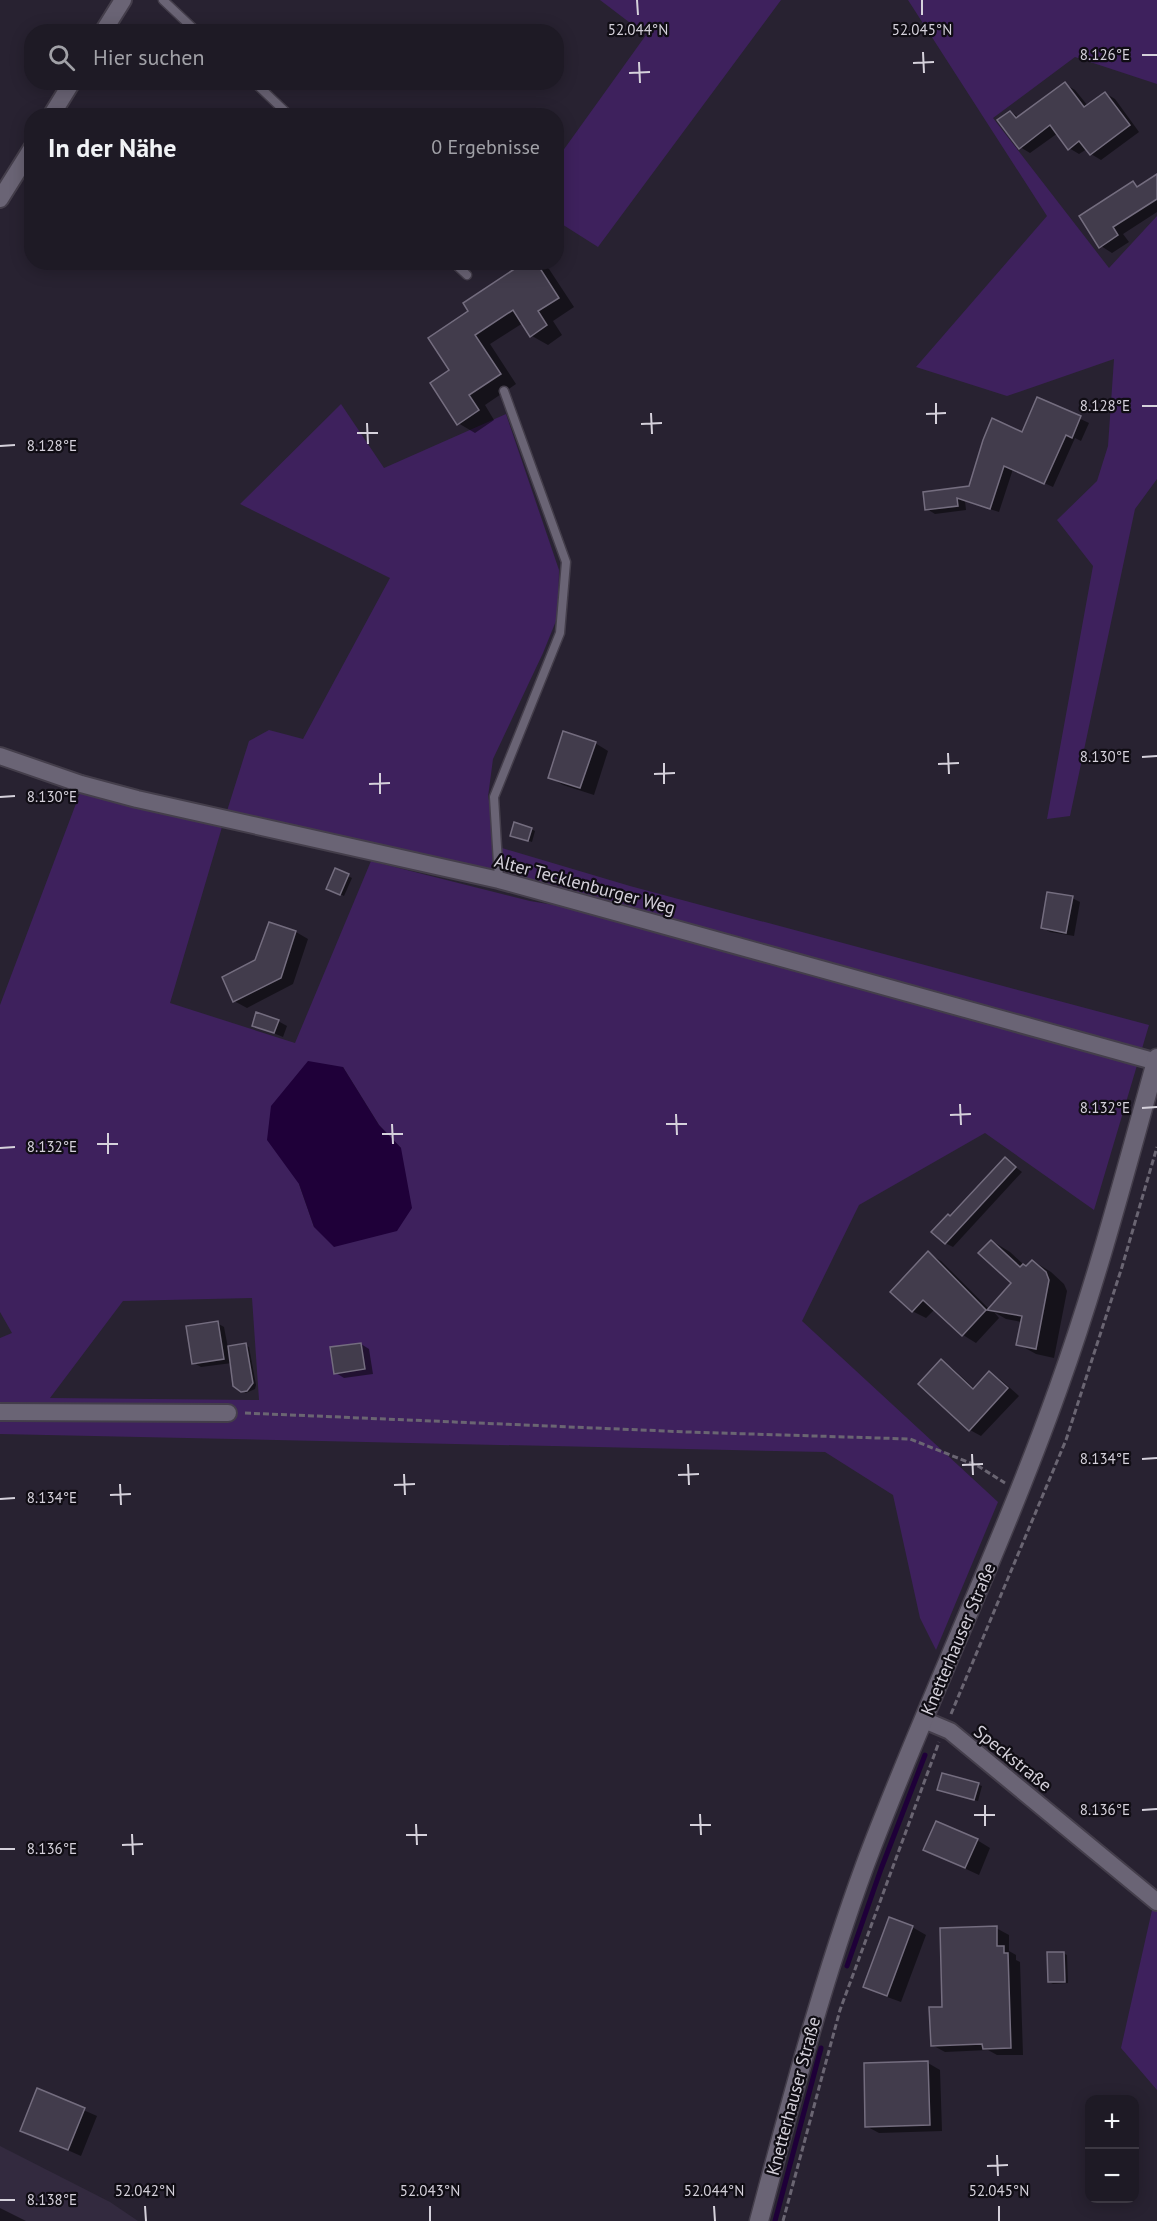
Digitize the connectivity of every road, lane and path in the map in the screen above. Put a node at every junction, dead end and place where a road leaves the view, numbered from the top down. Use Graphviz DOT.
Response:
graph roads {
  1 [pos="123,0"];
  2 [pos="163,0"];
  3 [pos="109,24"];
  4 [pos="188,24"];
  5 [pos="67,90"];
  6 [pos="262,90"];
  7 [pos="56,108"];
  8 [pos="282,108"];
  9 [pos="24,161"];
  10 [pos="0,199"];
  11 [pos="462,270"];
  12 [pos="467,275"];
  13 [pos="504,391"];
  14 [pos="0,756"];
  15 [pos="499,880"];
  16 [pos="1157,1060"];
  17 [pos="1157,1147"];
  18 [pos="0,1412"];
  19 [pos="228,1413"];
  20 [pos="1019,1492"];
  21 [pos="1041,1501"];
  22 [pos="924,1720"];
  23 [pos="945,1728"];
  24 [pos="1157,1902"];
  25 [pos="759,2221"];
  26 [pos="783,2221"];
  1 -- 3 [label="street"];
  2 -- 4 [label="lane"];
  5 -- 7 [label="street"];
  6 -- 8 [label="lane"];
  9 -- 10 [label="street"];
  11 -- 12 [label="lane"];
  13 -- 15 [label="lane"];
  14 -- 15 [label="street, Alter Tecklenburger Weg"];
  15 -- 16 [label="street, Alter Tecklenburger Weg"];
  16 -- 20 [label="street, Knetterhauser Straße"];
  17 -- 21 [label="path"];
  18 -- 19 [label="street"];
  19 -- 20 [label="path"];
  20 -- 21 [label="path"];
  20 -- 22 [label="street, Knetterhauser Straße"];
  21 -- 23 [label="path"];
  22 -- 23 [label="street, Speckstraße"];
  22 -- 25 [label="street, Knetterhauser Straße"];
  23 -- 24 [label="street, Speckstraße"];
  23 -- 26 [label="path"];
}
